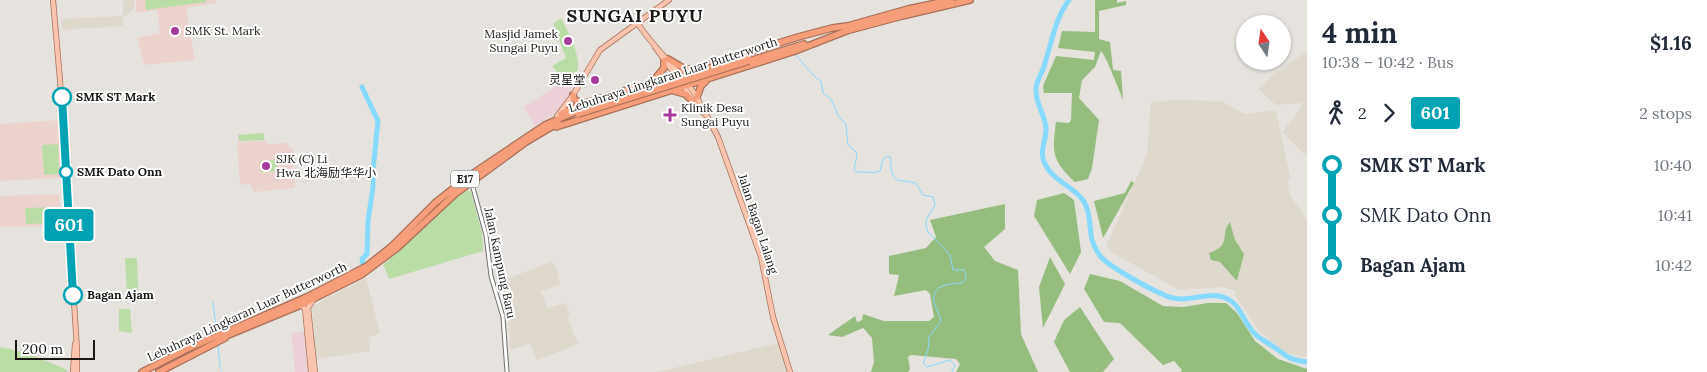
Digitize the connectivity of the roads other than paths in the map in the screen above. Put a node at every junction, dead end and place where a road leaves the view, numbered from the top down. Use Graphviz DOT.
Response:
graph roads {
  1 [pos="53,0"];
  2 [pos="669,0"];
  3 [pos="950,0"];
  4 [pos="970,0"];
  5 [pos="639,20"];
  6 [pos="631,26"];
  7 [pos="848,28"];
  8 [pos="642,31"];
  9 [pos="666,60"];
  10 [pos="698,68"];
  11 [pos="678,74"];
  12 [pos="710,78"];
  13 [pos="660,80"];
  14 [pos="703,81"];
  15 [pos="652,82"];
  16 [pos="686,86"];
  17 [pos="668,91"];
  18 [pos="573,95"];
  19 [pos="696,100"];
  20 [pos="582,104"];
  21 [pos="578,113"];
  22 [pos="557,116"];
  23 [pos="548,124"];
  24 [pos="536,136"];
  25 [pos="470,187"];
  26 [pos="314,299"];
  27 [pos="301,305"];
  28 [pos="267,314"];
  29 [pos="231,334"];
  30 [pos="75,372"];
  31 [pos="135,372"];
  32 [pos="142,372"];
  33 [pos="149,372"];
  34 [pos="159,372"];
  35 [pos="311,372"];
  36 [pos="315,372"];
  37 [pos="506,372"];
  38 [pos="790,372"];
  1 -- 30 [label="main road"];
  2 -- 5 [label="main road"];
  3 -- 7 [label="highway, Lebuhraya Lingkaran Luar Butterworth / E17"];
  4 -- 7 [label="highway, Lebuhraya Lingkaran Luar Butterworth / E17"];
  5 -- 6 [label="main road"];
  5 -- 8 [label="main road"];
  6 -- 8 [label="main road"];
  6 -- 18 [label="main road"];
  7 -- 10 [label="highway"];
  7 -- 12 [label="highway"];
  7 -- 21 [label="highway, Lebuhraya Lingkaran Luar Butterworth / E17, bridge"];
  8 -- 9 [label="main road, Jalan Bagan Lalang"];
  9 -- 10 [label="highway"];
  9 -- 11 [label="main road, Jalan Bagan Lalang"];
  9 -- 15 [label="highway"];
  10 -- 11 [label="highway"];
  10 -- 14 [label="highway"];
  11 -- 13 [label="highway"];
  11 -- 16 [label="main road, Jalan Bagan Lalang"];
  12 -- 14 [label="highway"];
  12 -- 19 [label="highway"];
  13 -- 15 [label="highway"];
  13 -- 17 [label="highway"];
  14 -- 16 [label="highway"];
  15 -- 20 [label="highway"];
  16 -- 17 [label="highway"];
  16 -- 19 [label="main road, Jalan Bagan Lalang"];
  17 -- 19 [label="highway"];
  17 -- 24 [label="highway"];
  18 -- 20 [label="highway"];
  18 -- 22 [label="main road"];
  19 -- 38 [label="main road, Jalan Bagan Lalang"];
  20 -- 22 [label="highway"];
  21 -- 23 [label="highway, Lebuhraya Lingkaran Luar Butterworth / E17"];
  21 -- 24 [label="highway, Lebuhraya Lingkaran Luar Butterworth / E17"];
  22 -- 23 [label="highway"];
  23 -- 28 [label="highway, Lebuhraya Lingkaran Luar Butterworth / E17"];
  24 -- 25 [label="highway, Lebuhraya Lingkaran Luar Butterworth / E17"];
  25 -- 26 [label="highway, Lebuhraya Lingkaran Luar Butterworth / E17"];
  25 -- 37 [label="street, Jalan Kampung Baru"];
  26 -- 27 [label="highway, Lebuhraya Lingkaran Luar Butterworth / E17"];
  26 -- 36 [label="main road"];
  27 -- 29 [label="highway, Lebuhraya Lingkaran Luar Butterworth / E17"];
  27 -- 35 [label="main road"];
  28 -- 31 [label="highway"];
  28 -- 32 [label="highway, Lebuhraya Lingkaran Luar Butterworth / E17"];
  29 -- 33 [label="highway, Lebuhraya Lingkaran Luar Butterworth / E17"];
  29 -- 34 [label="highway"];
}
